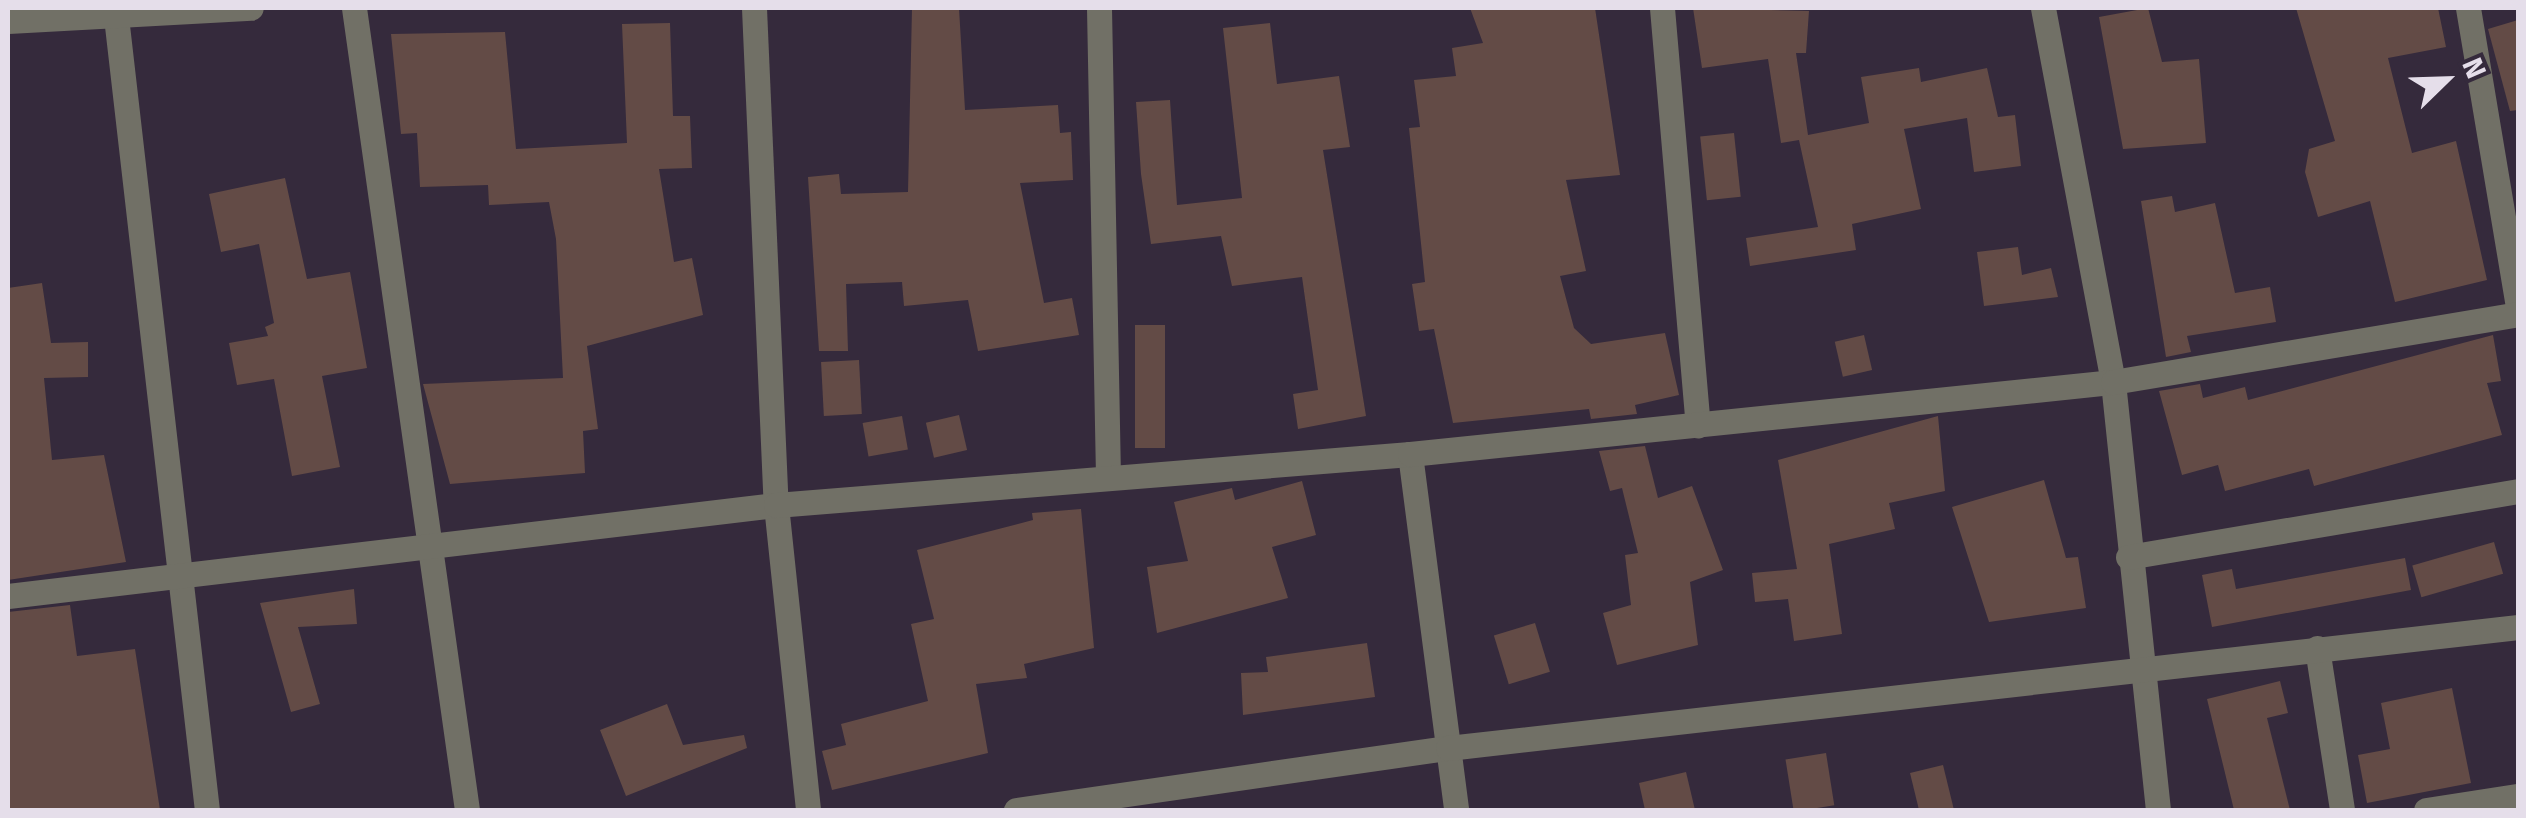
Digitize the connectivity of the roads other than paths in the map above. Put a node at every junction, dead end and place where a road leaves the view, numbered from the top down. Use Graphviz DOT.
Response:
graph roads {
  1 [pos="250,8"];
  2 [pos="354,8"];
  3 [pos="754,8"];
  4 [pos="1099,8"];
  5 [pos="1662,8"];
  6 [pos="2043,8"];
  7 [pos="2468,8"];
  8 [pos="116,12"];
  9 [pos="8,20"];
  10 [pos="2518,311"];
  11 [pos="2113,382"];
  12 [pos="1698,425"];
  13 [pos="1410,454"];
  14 [pos="1108,474"];
  15 [pos="2518,490"];
  16 [pos="776,504"];
  17 [pos="428,542"];
  18 [pos="2128,557"];
  19 [pos="177,574"];
  20 [pos="8,596"];
  21 [pos="2518,627"];
  22 [pos="2317,648"];
  23 [pos="2137,666"];
  24 [pos="1448,748"];
  25 [pos="2518,796"];
  26 [pos="207,810"];
  27 [pos="467,810"];
  28 [pos="808,810"];
  29 [pos="1016,810"];
  30 [pos="1456,810"];
  31 [pos="2158,810"];
  32 [pos="2342,810"];
  33 [pos="2426,810"];
  1 -- 8 [label="street"];
  2 -- 17 [label="street"];
  3 -- 16 [label="street"];
  4 -- 14 [label="street"];
  5 -- 12 [label="street"];
  6 -- 11 [label="street"];
  7 -- 10 [label="street"];
  8 -- 9 [label="street"];
  8 -- 19 [label="street"];
  10 -- 11 [label="street"];
  11 -- 12 [label="street"];
  11 -- 18 [label="street"];
  12 -- 13 [label="street"];
  13 -- 14 [label="street"];
  13 -- 24 [label="street"];
  14 -- 16 [label="street"];
  15 -- 18 [label="street"];
  16 -- 17 [label="street"];
  16 -- 28 [label="street"];
  17 -- 19 [label="street"];
  17 -- 27 [label="street"];
  18 -- 23 [label="street"];
  19 -- 20 [label="street"];
  19 -- 26 [label="street"];
  21 -- 22 [label="street"];
  22 -- 23 [label="street"];
  22 -- 32 [label="street"];
  23 -- 24 [label="street"];
  23 -- 31 [label="street"];
  24 -- 29 [label="street"];
  24 -- 30 [label="street"];
  25 -- 33 [label="street"];
}
